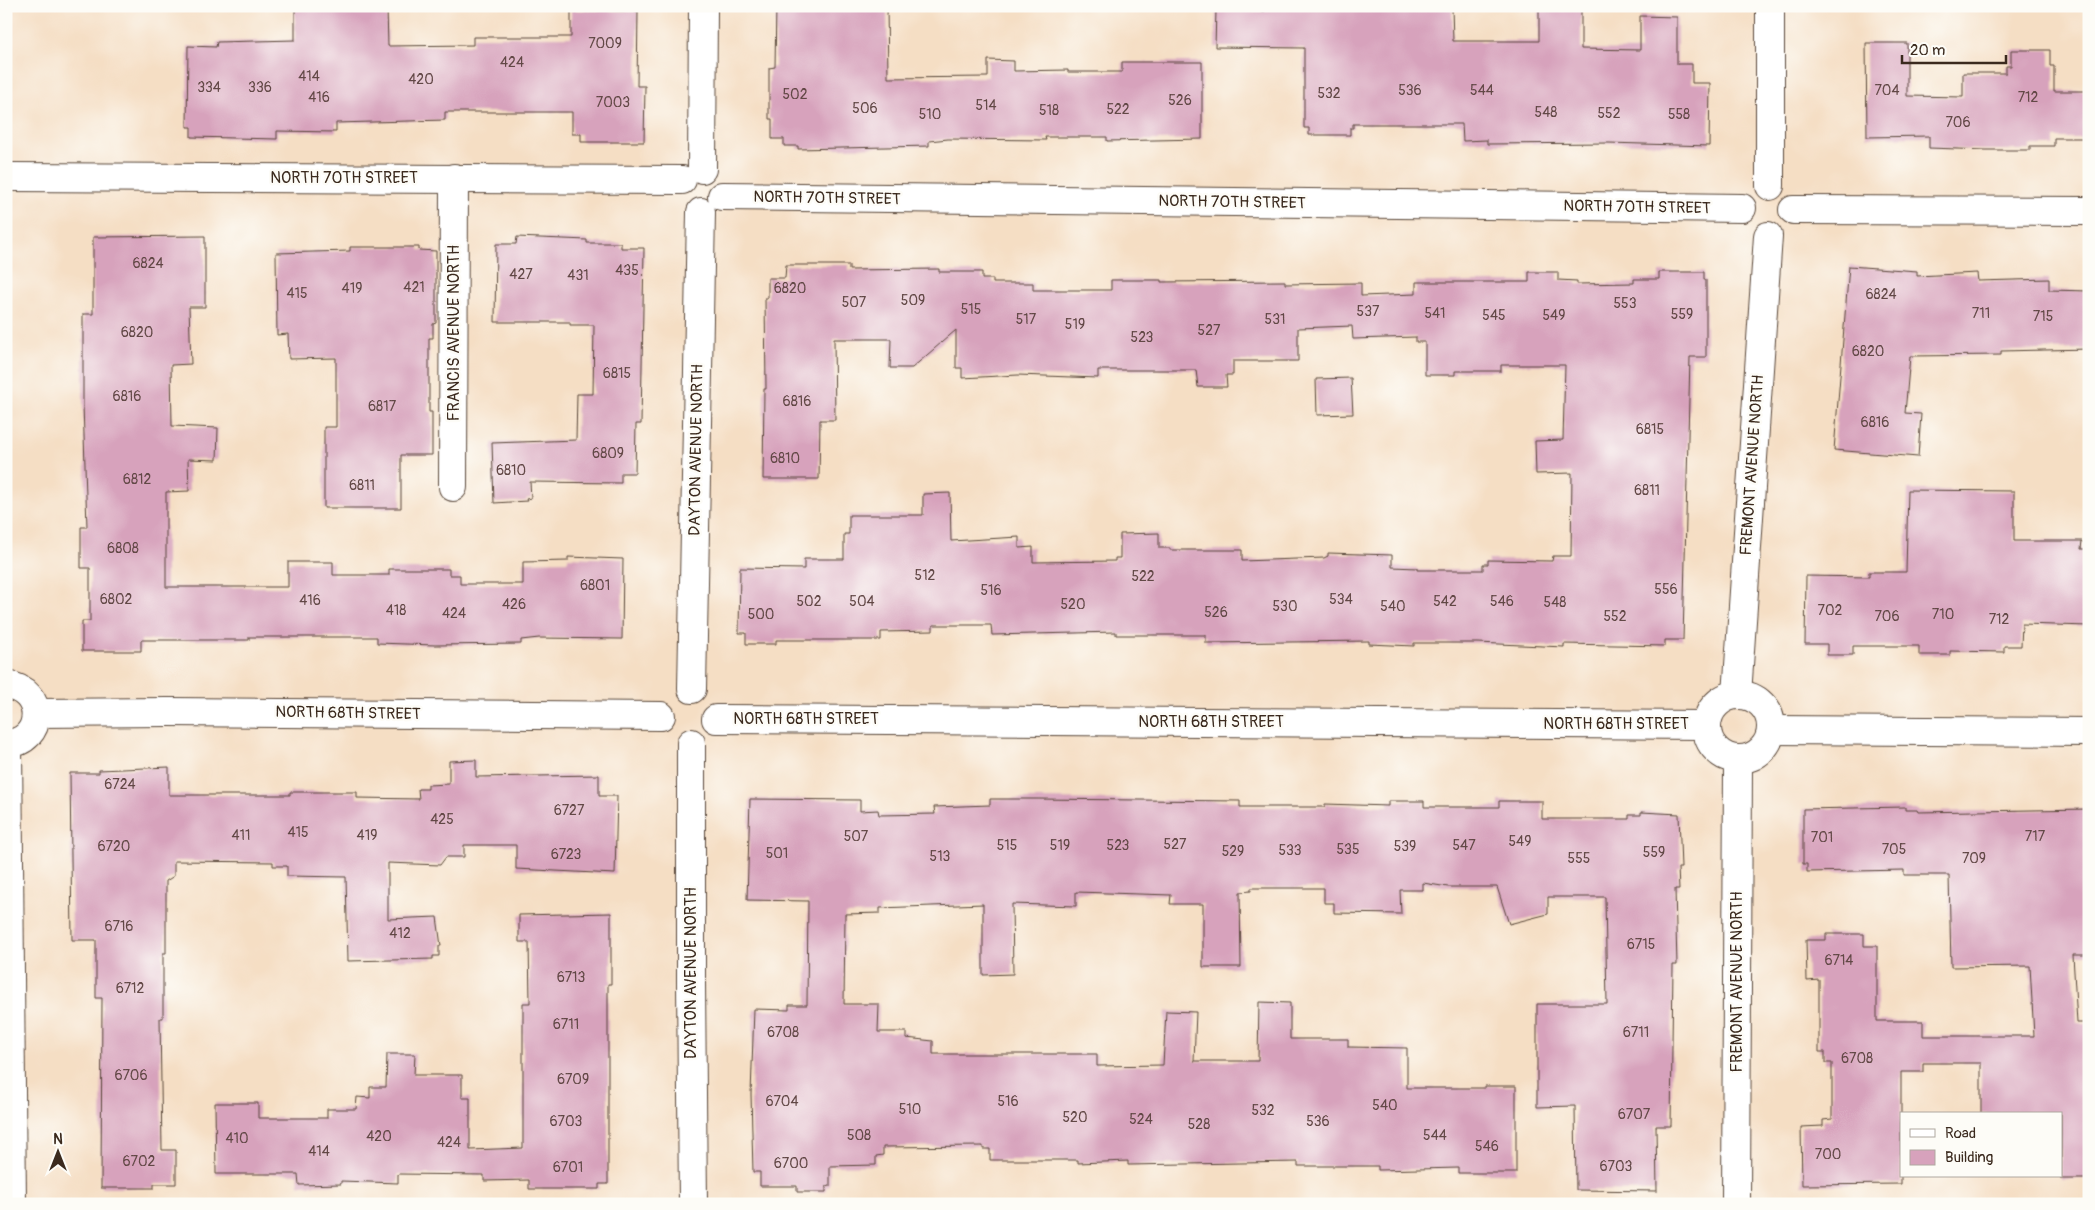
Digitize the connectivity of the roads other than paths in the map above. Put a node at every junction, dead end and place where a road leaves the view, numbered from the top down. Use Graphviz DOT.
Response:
graph roads {
  1 [pos="703,6"];
  2 [pos="1770,6"];
  3 [pos="692,174"];
  4 [pos="6,177"];
  5 [pos="454,178"];
  6 [pos="1770,186"];
  7 [pos="712,204"];
  8 [pos="1742,208"];
  9 [pos="1793,210"];
  10 [pos="2089,211"];
  11 [pos="1768,236"];
  12 [pos="453,487"];
  13 [pos="6,685"];
  14 [pos="692,689"];
  15 [pos="1737,695"];
  16 [pos="36,713"];
  17 [pos="661,716"];
  18 [pos="716,719"];
  19 [pos="1706,725"];
  20 [pos="1771,730"];
  21 [pos="2089,732"];
  22 [pos="691,743"];
  23 [pos="7,744"];
  24 [pos="1738,760"];
  25 [pos="12,1204"];
  26 [pos="693,1204"];
  27 [pos="1736,1204"];
  1 -- 3 [label="street"];
  2 -- 6 [label="street"];
  3 -- 5 [label="street, NORTH 70TH STREET"];
  3 -- 7 [label="street"];
  3 -- 7 [label="street"];
  4 -- 5 [label="street, NORTH 70TH STREET"];
  5 -- 12 [label="street, FRANCIS AVENUE NORTH"];
  6 -- 8 [label="street"];
  6 -- 9 [label="street"];
  7 -- 8 [label="street, NORTH 70TH STREET"];
  7 -- 14 [label="street, DAYTON AVENUE NORTH"];
  8 -- 11 [label="street"];
  9 -- 10 [label="street"];
  9 -- 11 [label="street"];
  11 -- 15 [label="street, FREMONT AVENUE NORTH"];
  13 -- 16 [label="street"];
  14 -- 17 [label="street"];
  14 -- 18 [label="street"];
  15 -- 19 [label="street"];
  15 -- 20 [label="street"];
  16 -- 17 [label="street, NORTH 68TH STREET"];
  16 -- 23 [label="street"];
  17 -- 22 [label="street"];
  18 -- 19 [label="street, NORTH 68TH STREET"];
  18 -- 22 [label="street"];
  19 -- 24 [label="street"];
  20 -- 21 [label="street"];
  20 -- 24 [label="street"];
  22 -- 26 [label="street, DAYTON AVENUE NORTH"];
  23 -- 25 [label="street"];
  24 -- 27 [label="street, FREMONT AVENUE NORTH"];
}
